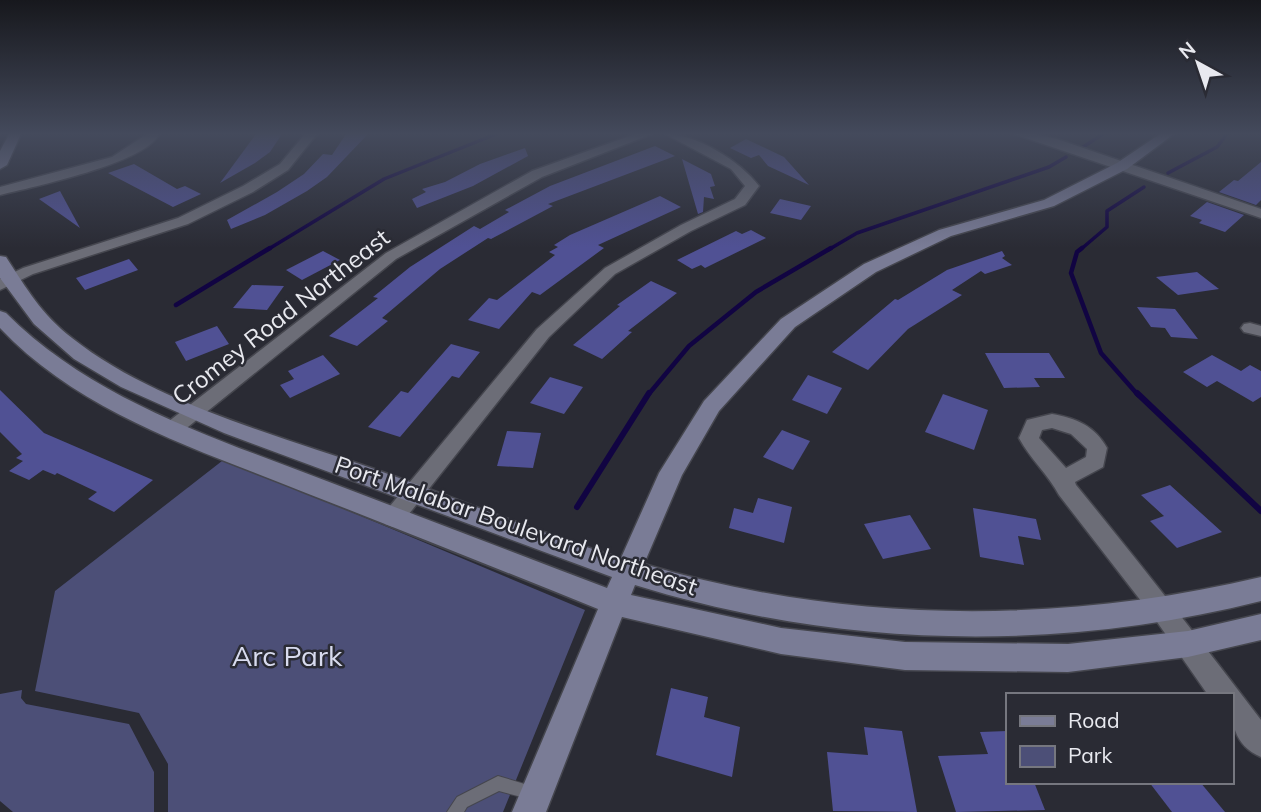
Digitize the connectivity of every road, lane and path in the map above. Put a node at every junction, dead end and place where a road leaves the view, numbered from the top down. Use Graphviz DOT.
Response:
graph roads {
  1 [pos="69,172"];
  2 [pos="276,172"];
  3 [pos="543,172"];
  4 [pos="740,172"];
  5 [pos="1110,172"];
  6 [pos="1139,172"];
  7 [pos="0,191"];
  8 [pos="1261,214"];
  9 [pos="3,276"];
  10 [pos="0,317"];
  11 [pos="194,411"];
  12 [pos="171,430"];
  13 [pos="1063,479"];
  14 [pos="413,493"];
  15 [pos="393,519"];
  16 [pos="628,570"];
  17 [pos="1261,589"];
  18 [pos="614,603"];
  19 [pos="1164,611"];
  20 [pos="1261,627"];
  21 [pos="1188,644"];
  22 [pos="1224,693"];
  23 [pos="1233,706"];
  24 [pos="1261,743"];
  25 [pos="533,803"];
  26 [pos="455,812"];
  1 -- 7 [label="street"];
  2 -- 9 [label="street"];
  3 -- 11 [label="street, Cromey Road Northeast"];
  4 -- 14 [label="street"];
  5 -- 16 [label="street"];
  6 -- 8 [label="street"];
  9 -- 11 [label="street, Port Malabar Boulevard Northeast"];
  10 -- 12 [label="street, Port Malabar Boulevard Northeast"];
  11 -- 12 [label="street, Cromey Road Northeast"];
  11 -- 14 [label="street, Port Malabar Boulevard Northeast"];
  12 -- 15 [label="street, Port Malabar Boulevard Northeast"];
  13 -- 19 [label="street"];
  14 -- 15 [label="street"];
  14 -- 16 [label="street, Port Malabar Boulevard Northeast"];
  15 -- 18 [label="street, Port Malabar Boulevard Northeast"];
  16 -- 18 [label="street"];
  16 -- 19 [label="street, Port Malabar Boulevard Northeast"];
  17 -- 19 [label="street, Port Malabar Boulevard Northeast"];
  18 -- 21 [label="street, Port Malabar Boulevard Northeast"];
  18 -- 25 [label="street"];
  19 -- 21 [label="street"];
  20 -- 21 [label="street, Port Malabar Boulevard Northeast"];
  21 -- 22 [label="street"];
  23 -- 24 [label="street"];
  25 -- 26 [label="lane"];
}
